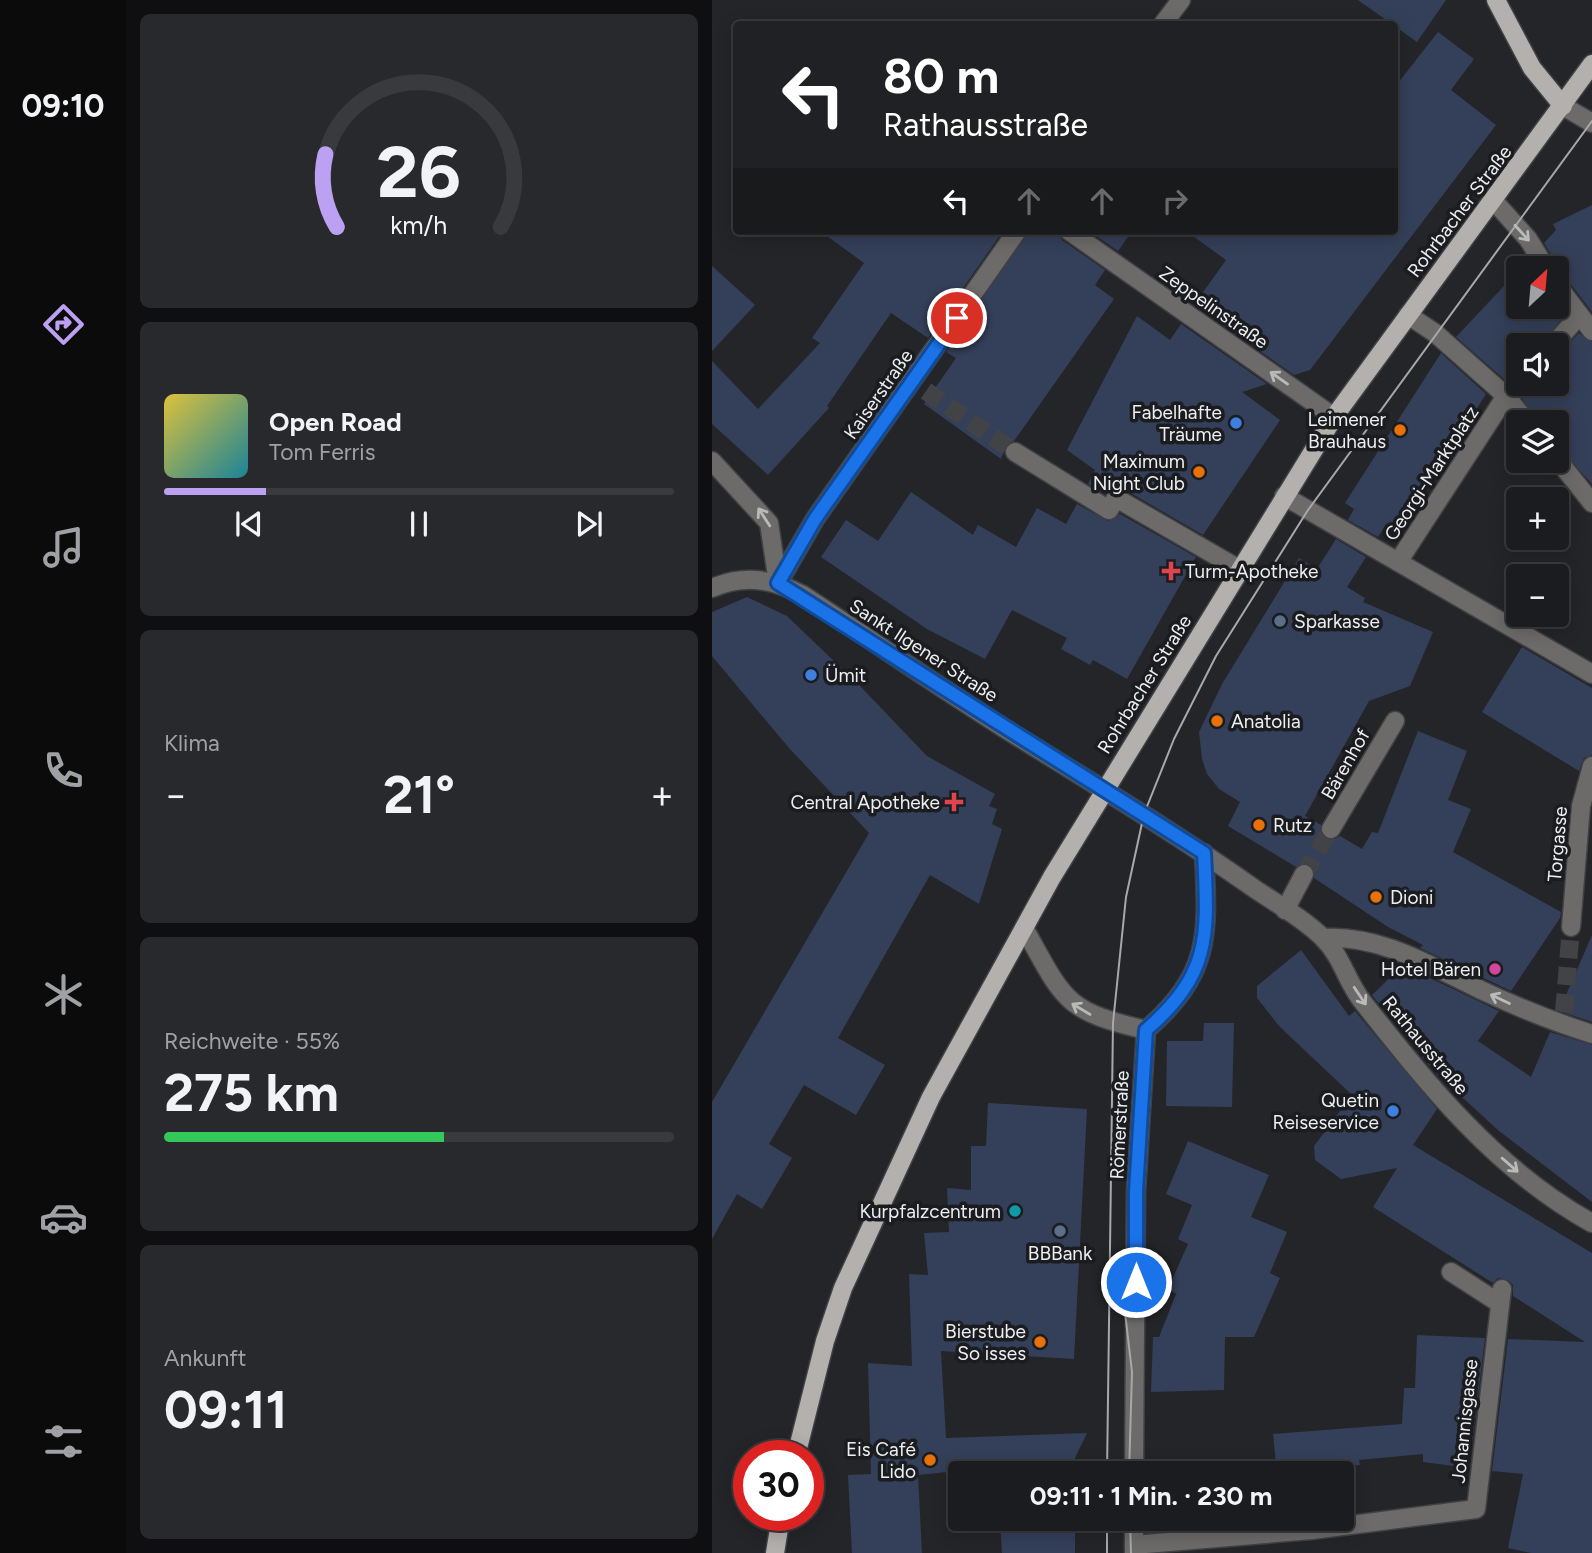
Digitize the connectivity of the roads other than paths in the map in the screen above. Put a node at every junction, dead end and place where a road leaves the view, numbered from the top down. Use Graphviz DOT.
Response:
graph roads {
  1 [pos="1181,0"];
  2 [pos="1496,0"];
  3 [pos="1165,21"];
  4 [pos="1592,64"];
  5 [pos="1563,106"];
  6 [pos="1592,123"];
  7 [pos="1493,201"];
  8 [pos="1014,235"];
  9 [pos="1074,235"];
  10 [pos="1539,256"];
  11 [pos="1570,303"];
  12 [pos="1408,316"];
  13 [pos="1579,316"];
  14 [pos="1592,331"];
  15 [pos="1564,333"];
  16 [pos="1506,396"];
  17 [pos="1517,410"];
  18 [pos="1334,417"];
  19 [pos="1015,452"];
  20 [pos="712,461"];
  21 [pos="1568,473"];
  22 [pos="1284,496"];
  23 [pos="1592,503"];
  24 [pos="1398,562"];
  25 [pos="1239,569"];
  26 [pos="778,583"];
  27 [pos="712,588"];
  28 [pos="1592,674"];
  29 [pos="1394,720"];
  30 [pos="1592,766"];
  31 [pos="1104,789"];
  32 [pos="1331,829"];
  33 [pos="1204,853"];
  34 [pos="1304,874"];
  35 [pos="1285,910"];
  36 [pos="1571,927"];
  37 [pos="1025,928"];
  38 [pos="1324,938"];
  39 [pos="1146,1030"];
  40 [pos="1592,1034"];
  41 [pos="1592,1223"];
  42 [pos="1451,1272"];
  43 [pos="800,1440"];
  44 [pos="1134,1461"];
  45 [pos="779,1531"];
  46 [pos="1134,1531"];
  47 [pos="1134,1549"];
  48 [pos="775,1553"];
  1 -- 3 [label="street"];
  2 -- 5 [label="main road"];
  4 -- 5 [label="main road, Rohrbacher Straße"];
  5 -- 6 [label="street"];
  5 -- 7 [label="main road, Rohrbacher Straße"];
  7 -- 10 [label="street, one-way"];
  7 -- 12 [label="main road, Rohrbacher Straße"];
  8 -- 26 [label="street, Kaiserstraße"];
  18 -- 9 [label="street, Zeppelinstraße, one-way"];
  11 -- 13 [label="street"];
  12 -- 16 [label="street"];
  12 -- 18 [label="main road, Rohrbacher Straße"];
  13 -- 14 [label="street"];
  13 -- 15 [label="street"];
  16 -- 17 [label="street"];
  16 -- 24 [label="street, Georgi-Marktplatz"];
  18 -- 22 [label="main road, Rohrbacher Straße"];
  19 -- 25 [label="street"];
  26 -- 20 [label="street, one-way"];
  21 -- 23 [label="street"];
  22 -- 24 [label="street"];
  22 -- 25 [label="main road, Rohrbacher Straße"];
  24 -- 28 [label="street, Georgi-Marktplatz"];
  25 -- 31 [label="main road, Rohrbacher Straße"];
  26 -- 27 [label="street, Sankt Ilgener Straße"];
  26 -- 31 [label="street, Sankt Ilgener Straße"];
  29 -- 32 [label="street, Bärenhof"];
  30 -- 36 [label="street, Torgasse"];
  31 -- 33 [label="street, Rathausstraße"];
  31 -- 37 [label="main road, Rohrbacher Straße"];
  33 -- 35 [label="street, Rathausstraße"];
  33 -- 39 [label="street"];
  34 -- 35 [label="street"];
  35 -- 38 [label="street, Rathausstraße"];
  39 -- 37 [label="street, one-way"];
  37 -- 43 [label="main road, Rohrbacher Straße"];
  40 -- 38 [label="street, one-way"];
  38 -- 41 [label="street, Rathausstraße, one-way"];
  39 -- 44 [label="street, Römerstraße"];
  42 -- 47 [label="street, Johannisgasse"];
  45 -- 48 [label="main road"];
  46 -- 47 [label="street"];
}
